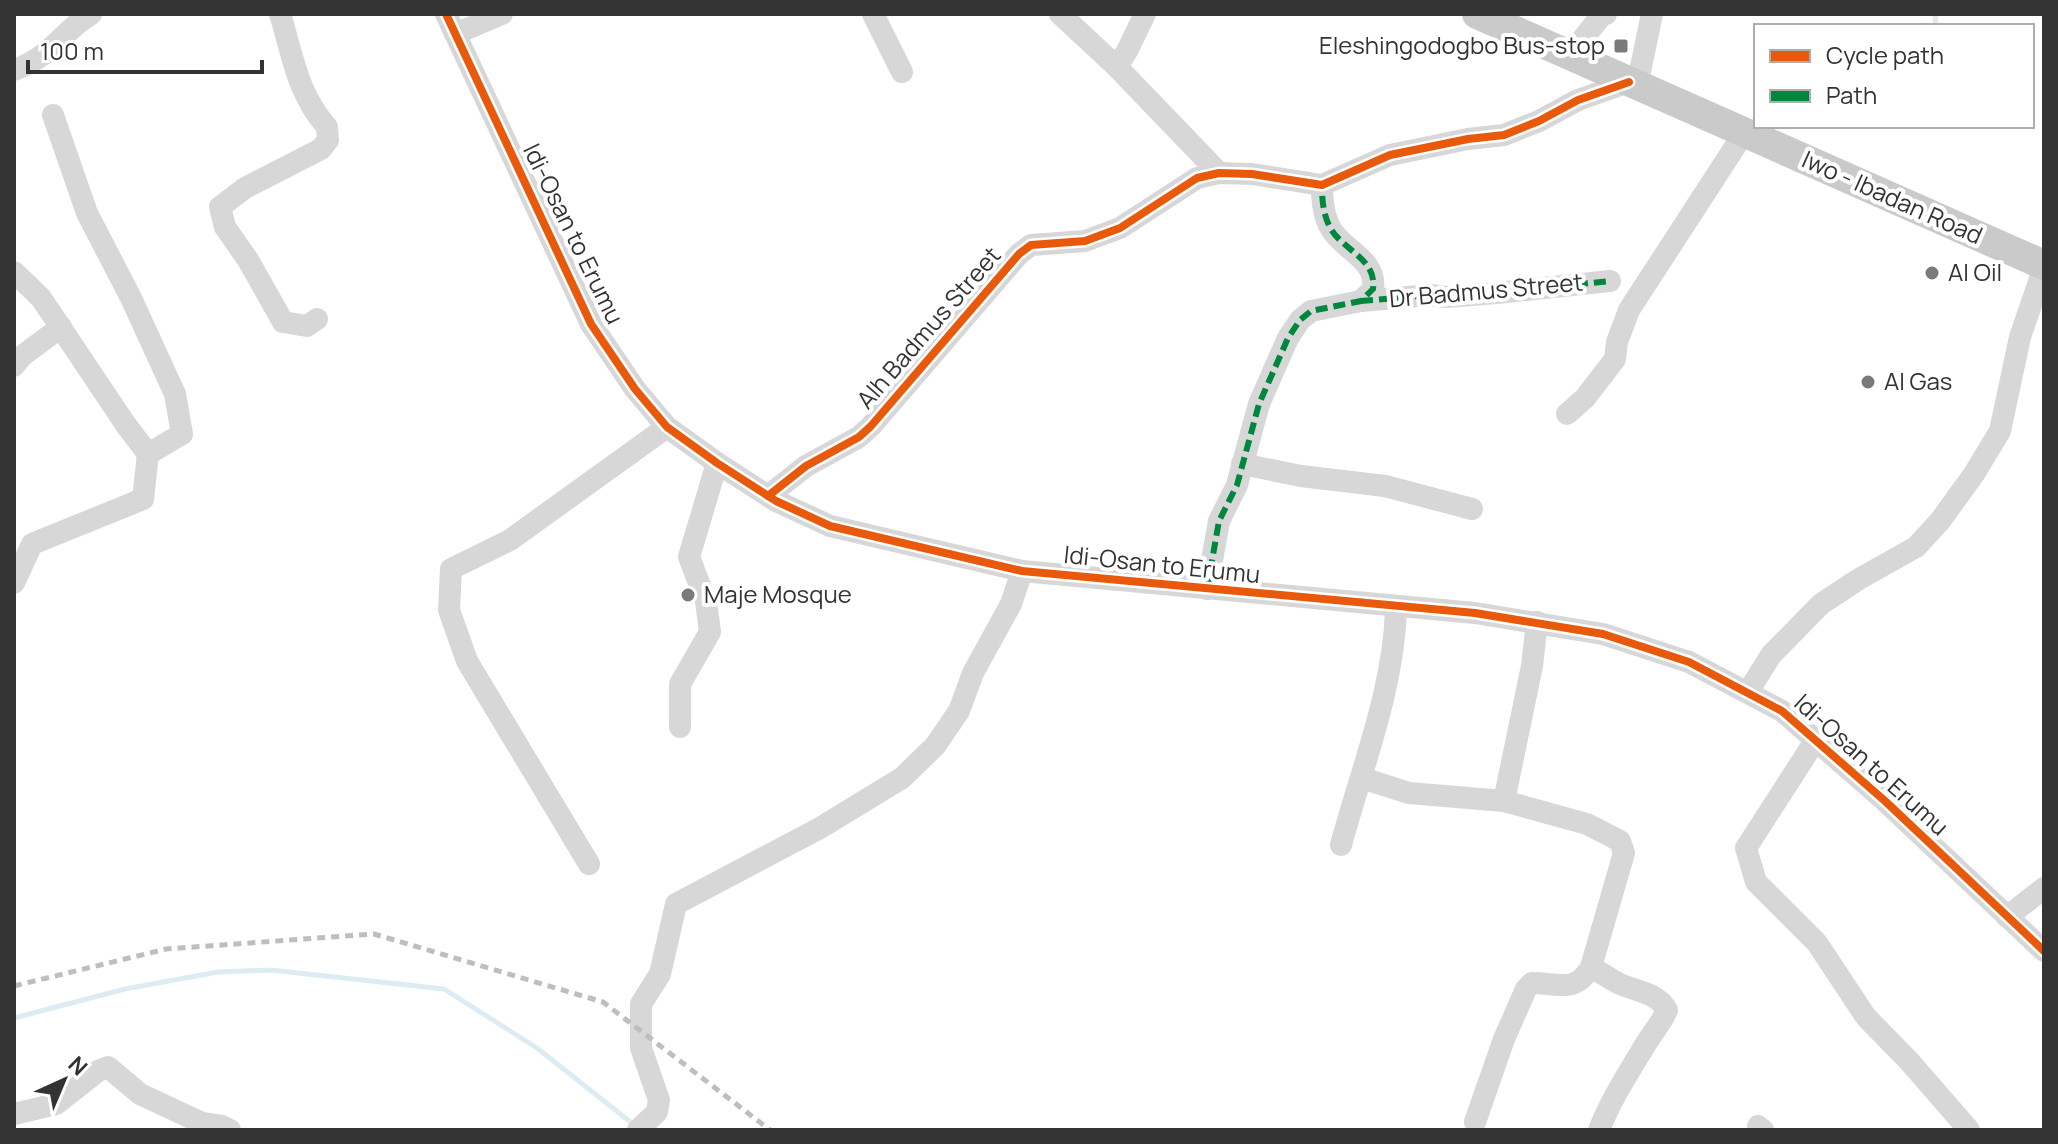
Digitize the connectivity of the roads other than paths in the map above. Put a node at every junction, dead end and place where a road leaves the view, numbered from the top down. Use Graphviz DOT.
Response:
graph roads {
  1 [pos="91,14"];
  2 [pos="280,14"];
  3 [pos="502,14"];
  4 [pos="873,14"];
  5 [pos="1060,14"];
  6 [pos="1145,14"];
  7 [pos="1477,14"];
  8 [pos="1603,14"];
  9 [pos="1652,14"];
  10 [pos="451,24"];
  11 [pos="1569,56"];
  12 [pos="1117,67"];
  13 [pos="14,70"];
  14 [pos="902,72"];
  15 [pos="1633,84"];
  16 [pos="53,115"];
  17 [pos="1744,133"];
  18 [pos="1219,173"];
  19 [pos="1322,185"];
  20 [pos="2044,266"];
  21 [pos="14,272"];
  22 [pos="1610,281"];
  23 [pos="1361,301"];
  24 [pos="317,319"];
  25 [pos="61,327"];
  26 [pos="14,366"];
  27 [pos="1567,414"];
  28 [pos="667,427"];
  29 [pos="148,454"];
  30 [pos="717,463"];
  31 [pos="1242,464"];
  32 [pos="768,496"];
  33 [pos="1472,509"];
  34 [pos="1022,571"];
  35 [pos="14,583"];
  36 [pos="1207,589"];
  37 [pos="1396,608"];
  38 [pos="1537,622"];
  39 [pos="1748,692"];
  40 [pos="680,727"];
  41 [pos="1815,741"];
  42 [pos="1362,778"];
  43 [pos="1504,801"];
  44 [pos="1341,845"];
  45 [pos="589,864"];
  46 [pos="2044,888"];
  47 [pos="2007,917"];
  48 [pos="2044,951"];
  49 [pos="1591,967"];
  50 [pos="14,1114"];
  51 [pos="1475,1122"];
  52 [pos="230,1130"];
  53 [pos="638,1130"];
  54 [pos="1599,1130"];
  55 [pos="1969,1130"];
  1 -- 13 [label="street"];
  2 -- 24 [label="street"];
  3 -- 10 [label="street"];
  4 -- 14 [label="street"];
  5 -- 12 [label="street"];
  6 -- 12 [label="street"];
  7 -- 11 [label="main road, Iwo - Ibadan Road"];
  8 -- 11 [label="street"];
  9 -- 15 [label="street"];
  10 -- 28 [label="street, Idi-Osan to Erumu"];
  11 -- 15 [label="main road, Iwo - Ibadan Road"];
  12 -- 18 [label="street"];
  15 -- 17 [label="main road, Iwo - Ibadan Road"];
  15 -- 19 [label="street"];
  16 -- 29 [label="street"];
  17 -- 20 [label="main road, Iwo - Ibadan Road"];
  17 -- 27 [label="street"];
  18 -- 19 [label="street, Alh Badmus Street"];
  18 -- 32 [label="street, Alh Badmus Street"];
  19 -- 23 [label="street"];
  20 -- 39 [label="street"];
  21 -- 25 [label="street"];
  22 -- 23 [label="street, Dr Badmus Street"];
  23 -- 31 [label="street"];
  25 -- 26 [label="street"];
  25 -- 29 [label="street"];
  28 -- 30 [label="street, Idi-Osan to Erumu"];
  28 -- 45 [label="street"];
  29 -- 35 [label="street"];
  30 -- 32 [label="street, Idi-Osan to Erumu"];
  30 -- 40 [label="street"];
  31 -- 33 [label="street"];
  31 -- 36 [label="street"];
  32 -- 34 [label="street, Idi-Osan to Erumu"];
  34 -- 36 [label="street, Idi-Osan to Erumu"];
  34 -- 53 [label="street"];
  36 -- 37 [label="street, Idi-Osan to Erumu"];
  37 -- 38 [label="street, Idi-Osan to Erumu"];
  37 -- 42 [label="street"];
  38 -- 39 [label="street, Idi-Osan to Erumu"];
  38 -- 43 [label="street"];
  39 -- 41 [label="street, Idi-Osan to Erumu"];
  41 -- 47 [label="street, Idi-Osan to Erumu"];
  41 -- 55 [label="street"];
  42 -- 43 [label="street"];
  42 -- 44 [label="street"];
  43 -- 49 [label="street"];
  46 -- 47 [label="street"];
  47 -- 48 [label="street, Idi-Osan to Erumu"];
  49 -- 51 [label="street"];
  49 -- 54 [label="street"];
  50 -- 52 [label="street"];
}
